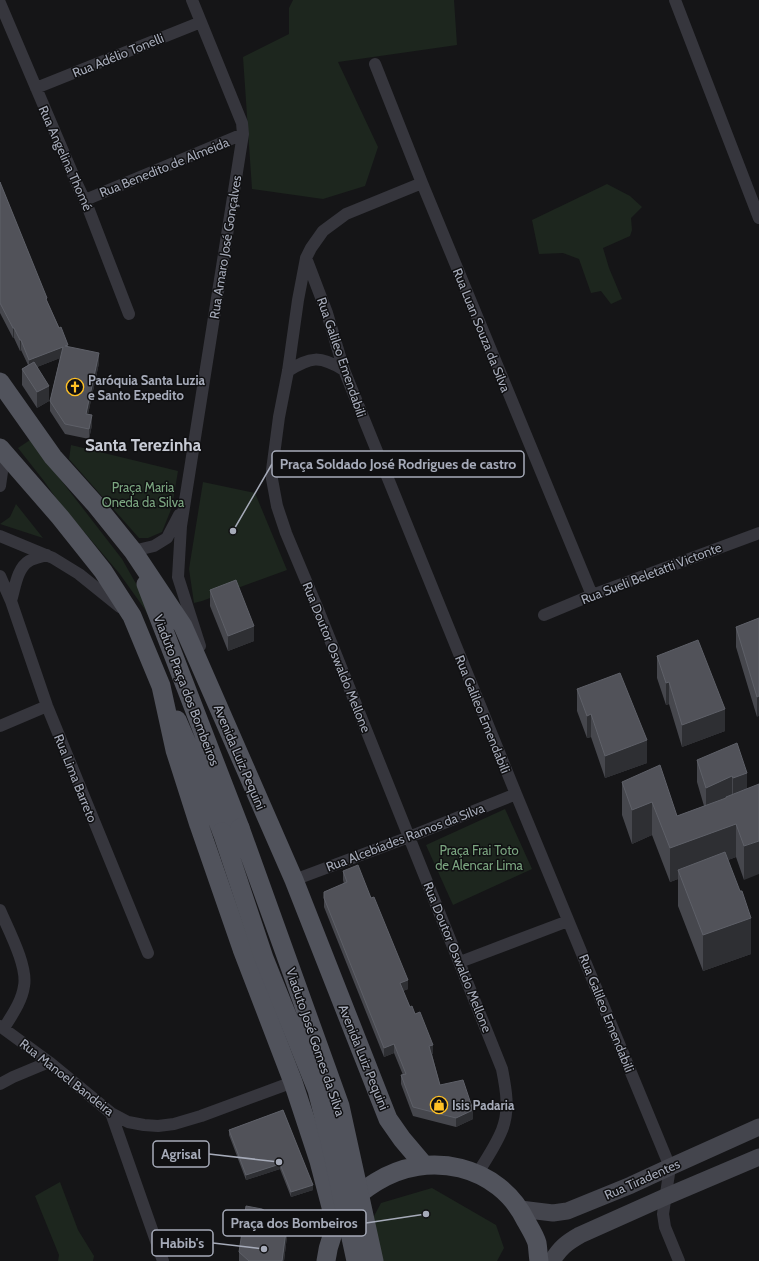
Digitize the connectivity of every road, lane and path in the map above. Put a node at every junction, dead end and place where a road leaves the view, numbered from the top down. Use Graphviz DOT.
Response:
graph roads {
  1 [pos="192,0"];
  2 [pos="675,0"];
  3 [pos="0,3"];
  4 [pos="201,22"];
  5 [pos="375,64"];
  6 [pos="36,88"];
  7 [pos="244,134"];
  8 [pos="422,183"];
  9 [pos="85,200"];
  10 [pos="759,218"];
  11 [pos="306,258"];
  12 [pos="129,314"];
  13 [pos="344,370"];
  14 [pos="288,372"];
  15 [pos="0,382"];
  16 [pos="0,448"];
  17 [pos="0,458"];
  18 [pos="0,486"];
  19 [pos="185,503"];
  20 [pos="759,533"];
  21 [pos="0,536"];
  22 [pos="133,551"];
  23 [pos="47,555"];
  24 [pos="0,576"];
  25 [pos="592,595"];
  26 [pos="11,601"];
  27 [pos="544,615"];
  28 [pos="132,616"];
  29 [pos="161,686"];
  30 [pos="47,706"];
  31 [pos="224,720"];
  32 [pos="0,726"];
  33 [pos="516,794"];
  34 [pos="240,828"];
  35 [pos="222,832"];
  36 [pos="409,836"];
  37 [pos="294,880"];
  38 [pos="0,910"];
  39 [pos="568,921"];
  40 [pos="148,953"];
  41 [pos="460,962"];
  42 [pos="2,1027"];
  43 [pos="48,1062"];
  44 [pos="292,1082"];
  45 [pos="0,1084"];
  46 [pos="111,1113"];
  47 [pos="759,1127"];
  48 [pos="759,1157"];
  49 [pos="424,1165"];
  50 [pos="670,1166"];
  51 [pos="477,1174"];
  52 [pos="665,1197"];
  53 [pos="520,1209"];
  54 [pos="336,1226"];
  55 [pos="325,1259"];
  56 [pos="163,1261"];
  57 [pos="356,1261"];
  58 [pos="374,1261"];
  59 [pos="539,1261"];
  60 [pos="552,1261"];
  61 [pos="679,1261"];
  1 -- 4 [label="street, Rua Amaro José Gonçalves"];
  2 -- 10 [label="street"];
  3 -- 6 [label="street, Rua Angelina Thomé"];
  4 -- 6 [label="street, Rua Adélio Tonelli"];
  4 -- 7 [label="street, Rua Amaro José Gonçalves"];
  5 -- 8 [label="street, Rua Luan Souza da Silva"];
  6 -- 9 [label="street, Rua Angelina Thomé"];
  7 -- 9 [label="street, Rua Benedito de Almeida"];
  7 -- 19 [label="street, Rua Amaro José Gonçalves"];
  8 -- 11 [label="street, Rua Doutor Oswaldo Mellone"];
  8 -- 25 [label="street, Rua Luan Souza da Silva"];
  9 -- 12 [label="street, Rua Angelina Thomé"];
  11 -- 13 [label="street, Rua Galileo Emendabili"];
  11 -- 14 [label="street, Rua Doutor Oswaldo Mellone"];
  13 -- 14 [label="street"];
  13 -- 33 [label="street, Rua Galileo Emendabili"];
  14 -- 36 [label="street, Rua Doutor Oswaldo Mellone"];
  15 -- 22 [label="main road, Avenida Luiz Pequini"];
  16 -- 28 [label="main road"];
  17 -- 18 [label="street"];
  19 -- 22 [label="street, Rua Amaro José Gonçalves"];
  19 -- 31 [label="street, Rua Amaro José Gonçalves"];
  20 -- 25 [label="street, Rua Sueli Beletatti Victonte"];
  21 -- 23 [label="street"];
  22 -- 31 [label="main road, Avenida Luiz Pequini"];
  22 -- 34 [label="main road, Viaduto Praça dos Bombeiros"];
  23 -- 26 [label="street"];
  23 -- 28 [label="street"];
  24 -- 26 [label="street, Rua Lima Barreto"];
  25 -- 27 [label="street, Rua Sueli Beletatti Victonte"];
  26 -- 30 [label="street, Rua Lima Barreto"];
  28 -- 29 [label="main road"];
  29 -- 35 [label="main road, Viaduto Praça dos Bombeiros"];
  29 -- 44 [label="main road"];
  30 -- 32 [label="street"];
  30 -- 40 [label="street, Rua Lima Barreto"];
  31 -- 37 [label="main road, Avenida Luiz Pequini"];
  33 -- 36 [label="street, Rua Alcebíades Ramos da Silva"];
  33 -- 39 [label="street, Rua Galileo Emendabili"];
  34 -- 58 [label="main road, Viaduto José Gomes da Silva, bridge"];
  35 -- 57 [label="main road, Viaduto José Gomes da Silva, bridge"];
  36 -- 37 [label="street, Rua Alcebíades Ramos da Silva"];
  36 -- 41 [label="street, Rua Doutor Oswaldo Mellone"];
  37 -- 49 [label="main road, Avenida Luiz Pequini"];
  38 -- 42 [label="street"];
  39 -- 41 [label="street"];
  39 -- 50 [label="street, Rua Galileo Emendabili"];
  41 -- 51 [label="street, Rua Doutor Oswaldo Mellone"];
  42 -- 43 [label="street, Rua Manoel Bandeira"];
  43 -- 45 [label="street"];
  43 -- 46 [label="street, Rua Manoel Bandeira"];
  44 -- 46 [label="street, Rua Manoel Bandeira"];
  44 -- 54 [label="main road"];
  46 -- 56 [label="street"];
  47 -- 50 [label="street, Rua Tiradentes"];
  48 -- 52 [label="street, Rua Tiradentes"];
  49 -- 51 [label="main road"];
  49 -- 54 [label="main road"];
  50 -- 52 [label="street"];
  50 -- 53 [label="street, Rua Tiradentes"];
  51 -- 53 [label="main road"];
  52 -- 60 [label="street, Rua Tiradentes"];
  52 -- 61 [label="street"];
  53 -- 59 [label="main road"];
  54 -- 55 [label="main road"];
}
